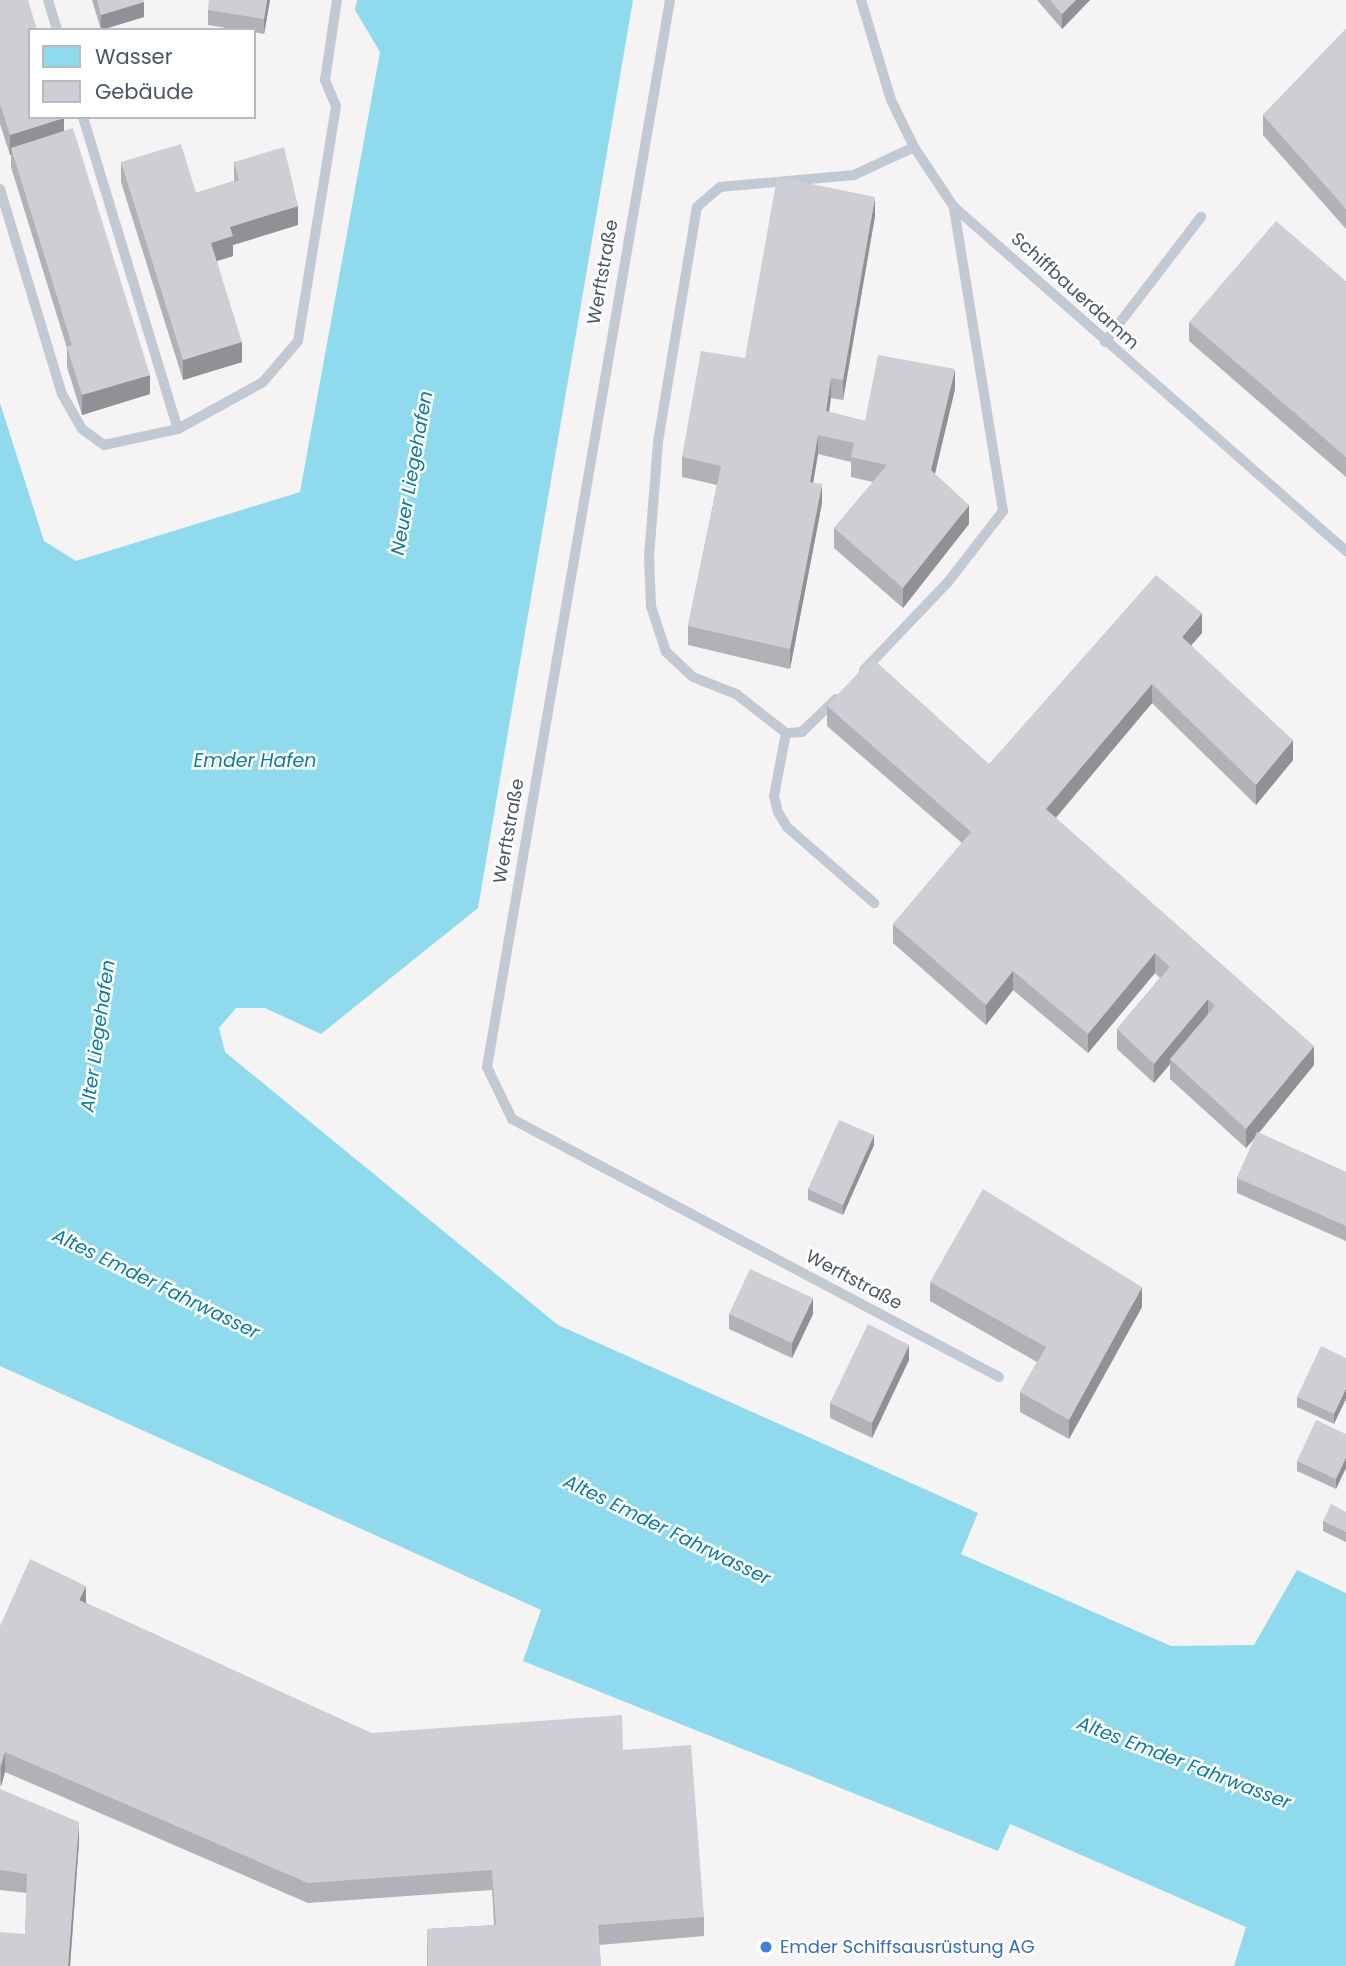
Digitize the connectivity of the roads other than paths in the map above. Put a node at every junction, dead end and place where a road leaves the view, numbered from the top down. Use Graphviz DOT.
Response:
graph roads {
  1 [pos="48,0"];
  2 [pos="337,0"];
  3 [pos="670,0"];
  4 [pos="861,0"];
  5 [pos="56,28"];
  6 [pos="84,119"];
  7 [pos="914,146"];
  8 [pos="0,189"];
  9 [pos="954,207"];
  10 [pos="1201,217"];
  11 [pos="1105,342"];
  12 [pos="178,429"];
  13 [pos="1346,551"];
  14 [pos="850,684"];
  15 [pos="841,693"];
  16 [pos="786,733"];
  17 [pos="874,903"];
  18 [pos="999,1377"];
  1 -- 5 [label="lane"];
  2 -- 12 [label="lane"];
  3 -- 18 [label="lane, Werftstraße"];
  4 -- 7 [label="lane, Schiffbauerdamm"];
  6 -- 12 [label="lane"];
  7 -- 9 [label="lane, Schiffbauerdamm"];
  7 -- 16 [label="lane"];
  8 -- 12 [label="lane"];
  9 -- 11 [label="lane, Schiffbauerdamm"];
  9 -- 14 [label="lane"];
  10 -- 11 [label="lane"];
  11 -- 13 [label="lane, Schiffbauerdamm"];
  15 -- 16 [label="lane"];
  16 -- 17 [label="lane"];
}
